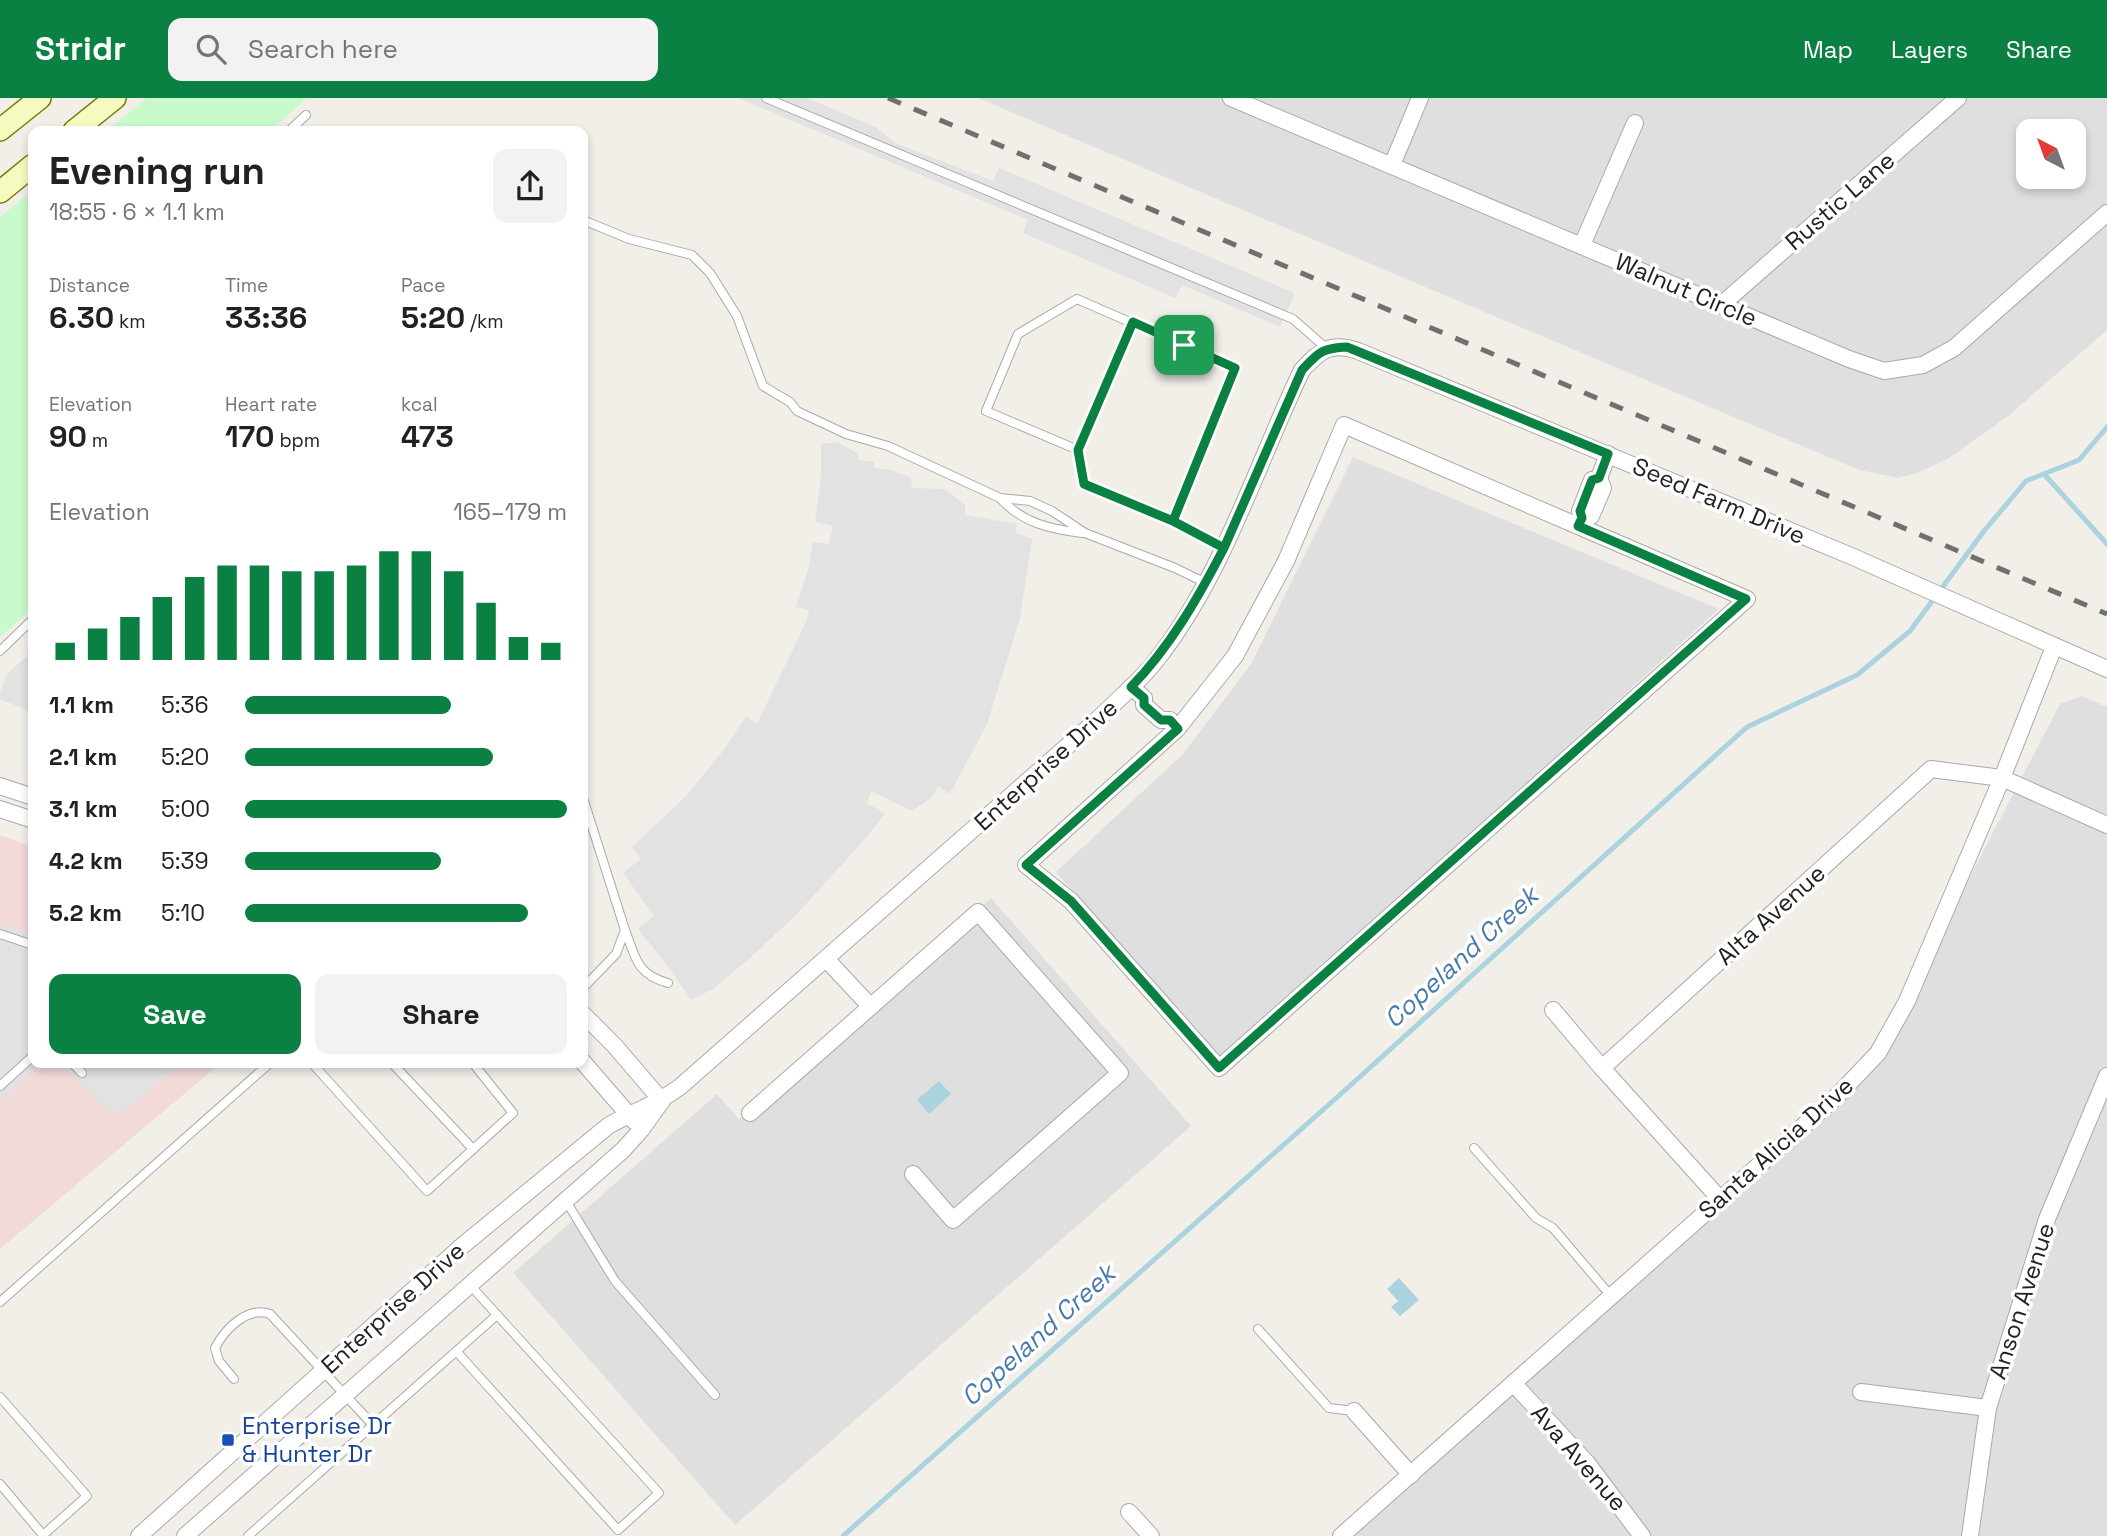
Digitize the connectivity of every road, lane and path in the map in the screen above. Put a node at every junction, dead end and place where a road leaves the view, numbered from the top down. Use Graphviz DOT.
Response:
graph roads {
  1 [pos="40,98"];
  2 [pos="115,98"];
  3 [pos="766,98"];
  4 [pos="1231,98"];
  5 [pos="1420,98"];
  6 [pos="1958,98"];
  7 [pos="306,115"];
  8 [pos="1635,122"];
  9 [pos="80,126"];
  10 [pos="294,126"];
  11 [pos="0,130"];
  12 [pos="1392,164"];
  13 [pos="28,168"];
  14 [pos="0,192"];
  15 [pos="2107,213"];
  16 [pos="588,222"];
  17 [pos="1582,245"];
  18 [pos="1721,305"];
  19 [pos="1133,322"];
  20 [pos="1326,348"];
  21 [pos="1078,450"];
  22 [pos="1608,454"];
  23 [pos="1000,498"];
  24 [pos="1173,521"];
  25 [pos="1580,522"];
  26 [pos="1085,533"];
  27 [pos="1224,548"];
  28 [pos="1206,583"];
  29 [pos="28,624"];
  30 [pos="2054,647"];
  31 [pos="0,651"];
  32 [pos="2107,669"];
  33 [pos="1131,687"];
  34 [pos="1174,724"];
  35 [pos="2001,778"];
  36 [pos="0,786"];
  37 [pos="28,795"];
  38 [pos="0,809"];
  39 [pos="588,814"];
  40 [pos="28,818"];
  41 [pos="2107,825"];
  42 [pos="625,930"];
  43 [pos="0,934"];
  44 [pos="28,943"];
  45 [pos="827,960"];
  46 [pos="588,983"];
  47 [pos="668,984"];
  48 [pos="871,1007"];
  49 [pos="1553,1010"];
  50 [pos="588,1019"];
  51 [pos="28,1061"];
  52 [pos="77,1068"];
  53 [pos="264,1068"];
  54 [pos="316,1068"];
  55 [pos="397,1068"];
  56 [pos="477,1068"];
  57 [pos="588,1068"];
  58 [pos="1602,1068"];
  59 [pos="82,1073"];
  60 [pos="2107,1076"];
  61 [pos="0,1086"];
  62 [pos="662,1101"];
  63 [pos="750,1113"];
  64 [pos="628,1115"];
  65 [pos="641,1130"];
  66 [pos="1474,1148"];
  67 [pos="473,1149"];
  68 [pos="913,1174"];
  69 [pos="1719,1198"];
  70 [pos="566,1201"];
  71 [pos="470,1285"];
  72 [pos="1611,1296"];
  73 [pos="0,1302"];
  74 [pos="497,1315"];
  75 [pos="1258,1329"];
  76 [pos="456,1351"];
  77 [pos="323,1371"];
  78 [pos="234,1378"];
  79 [pos="1513,1383"];
  80 [pos="1861,1392"];
  81 [pos="345,1395"];
  82 [pos="715,1395"];
  83 [pos="0,1397"];
  84 [pos="1988,1408"];
  85 [pos="1354,1412"];
  86 [pos="373,1425"];
  87 [pos="1411,1475"];
  88 [pos="0,1484"];
  89 [pos="1129,1512"];
  90 [pos="1360,1530"];
  91 [pos="43,1535"];
  92 [pos="187,1535"];
  93 [pos="139,1536"];
  94 [pos="248,1536"];
  95 [pos="1151,1536"];
  96 [pos="1341,1536"];
  97 [pos="1642,1536"];
  98 [pos="1970,1536"];
  1 -- 11 [label="main road"];
  2 -- 9 [label="main road"];
  3 -- 20 [label="lane"];
  4 -- 12 [label="street, Walnut Circle"];
  5 -- 12 [label="street"];
  6 -- 18 [label="street, Rustic Lane"];
  7 -- 10 [label="lane"];
  8 -- 17 [label="street"];
  12 -- 17 [label="street, Walnut Circle"];
  13 -- 14 [label="main road"];
  15 -- 18 [label="street, Walnut Circle"];
  16 -- 23 [label="lane"];
  17 -- 18 [label="street, Walnut Circle"];
  19 -- 21 [label="lane"];
  19 -- 21 [label="lane"];
  19 -- 24 [label="lane"];
  20 -- 22 [label="street, Seed Farm Drive"];
  20 -- 27 [label="street, Enterprise Drive"];
  21 -- 24 [label="lane"];
  22 -- 25 [label="street"];
  22 -- 30 [label="street, Seed Farm Drive"];
  23 -- 26 [label="lane"];
  23 -- 26 [label="lane"];
  24 -- 27 [label="lane"];
  25 -- 34 [label="street"];
  25 -- 34 [label="street"];
  26 -- 28 [label="lane"];
  27 -- 28 [label="street, Enterprise Drive"];
  28 -- 33 [label="street, Enterprise Drive"];
  29 -- 31 [label="lane"];
  30 -- 32 [label="street, Seed Farm Drive"];
  30 -- 35 [label="street, Santa Alicia Drive"];
  33 -- 34 [label="street"];
  33 -- 45 [label="street, Enterprise Drive"];
  35 -- 41 [label="street, Alta Avenue"];
  35 -- 58 [label="street, Alta Avenue"];
  35 -- 69 [label="street, Santa Alicia Drive"];
  36 -- 37 [label="street"];
  38 -- 40 [label="street"];
  39 -- 42 [label="lane"];
  42 -- 46 [label="lane"];
  42 -- 47 [label="lane"];
  43 -- 44 [label="lane"];
  45 -- 48 [label="street"];
  45 -- 62 [label="street, Enterprise Drive"];
  48 -- 63 [label="street"];
  48 -- 68 [label="street"];
  49 -- 58 [label="street"];
  50 -- 62 [label="street"];
  51 -- 61 [label="lane"];
  52 -- 59 [label="lane"];
  53 -- 73 [label="lane"];
  54 -- 67 [label="lane"];
  55 -- 67 [label="lane"];
  56 -- 67 [label="lane"];
  57 -- 64 [label="street"];
  58 -- 69 [label="street"];
  60 -- 84 [label="street, Anson Avenue"];
  62 -- 64 [label="street, Enterprise Drive"];
  62 -- 65 [label="street, Enterprise Drive"];
  64 -- 65 [label="street"];
  64 -- 77 [label="street, Enterprise Drive"];
  65 -- 70 [label="street, Enterprise Drive"];
  66 -- 72 [label="lane"];
  69 -- 72 [label="street, Santa Alicia Drive"];
  70 -- 71 [label="street, Enterprise Drive"];
  70 -- 82 [label="lane"];
  71 -- 74 [label="lane"];
  71 -- 81 [label="street, Enterprise Drive"];
  72 -- 79 [label="street, Santa Alicia Drive"];
  74 -- 76 [label="lane"];
  74 -- 76 [label="lane"];
  75 -- 85 [label="lane"];
  76 -- 86 [label="lane"];
  77 -- 78 [label="lane"];
  77 -- 81 [label="lane"];
  77 -- 93 [label="street, Enterprise Drive"];
  79 -- 87 [label="street, Santa Alicia Drive"];
  79 -- 97 [label="street, Ava Avenue"];
  80 -- 84 [label="street"];
  81 -- 86 [label="lane"];
  81 -- 92 [label="street, Enterprise Drive"];
  83 -- 91 [label="lane"];
  84 -- 98 [label="street, Anson Avenue"];
  85 -- 87 [label="street"];
  86 -- 94 [label="lane"];
  87 -- 90 [label="street, Santa Alicia Drive"];
  88 -- 91 [label="lane"];
  89 -- 95 [label="street"];
  90 -- 96 [label="street, Santa Alicia Drive"];
}
